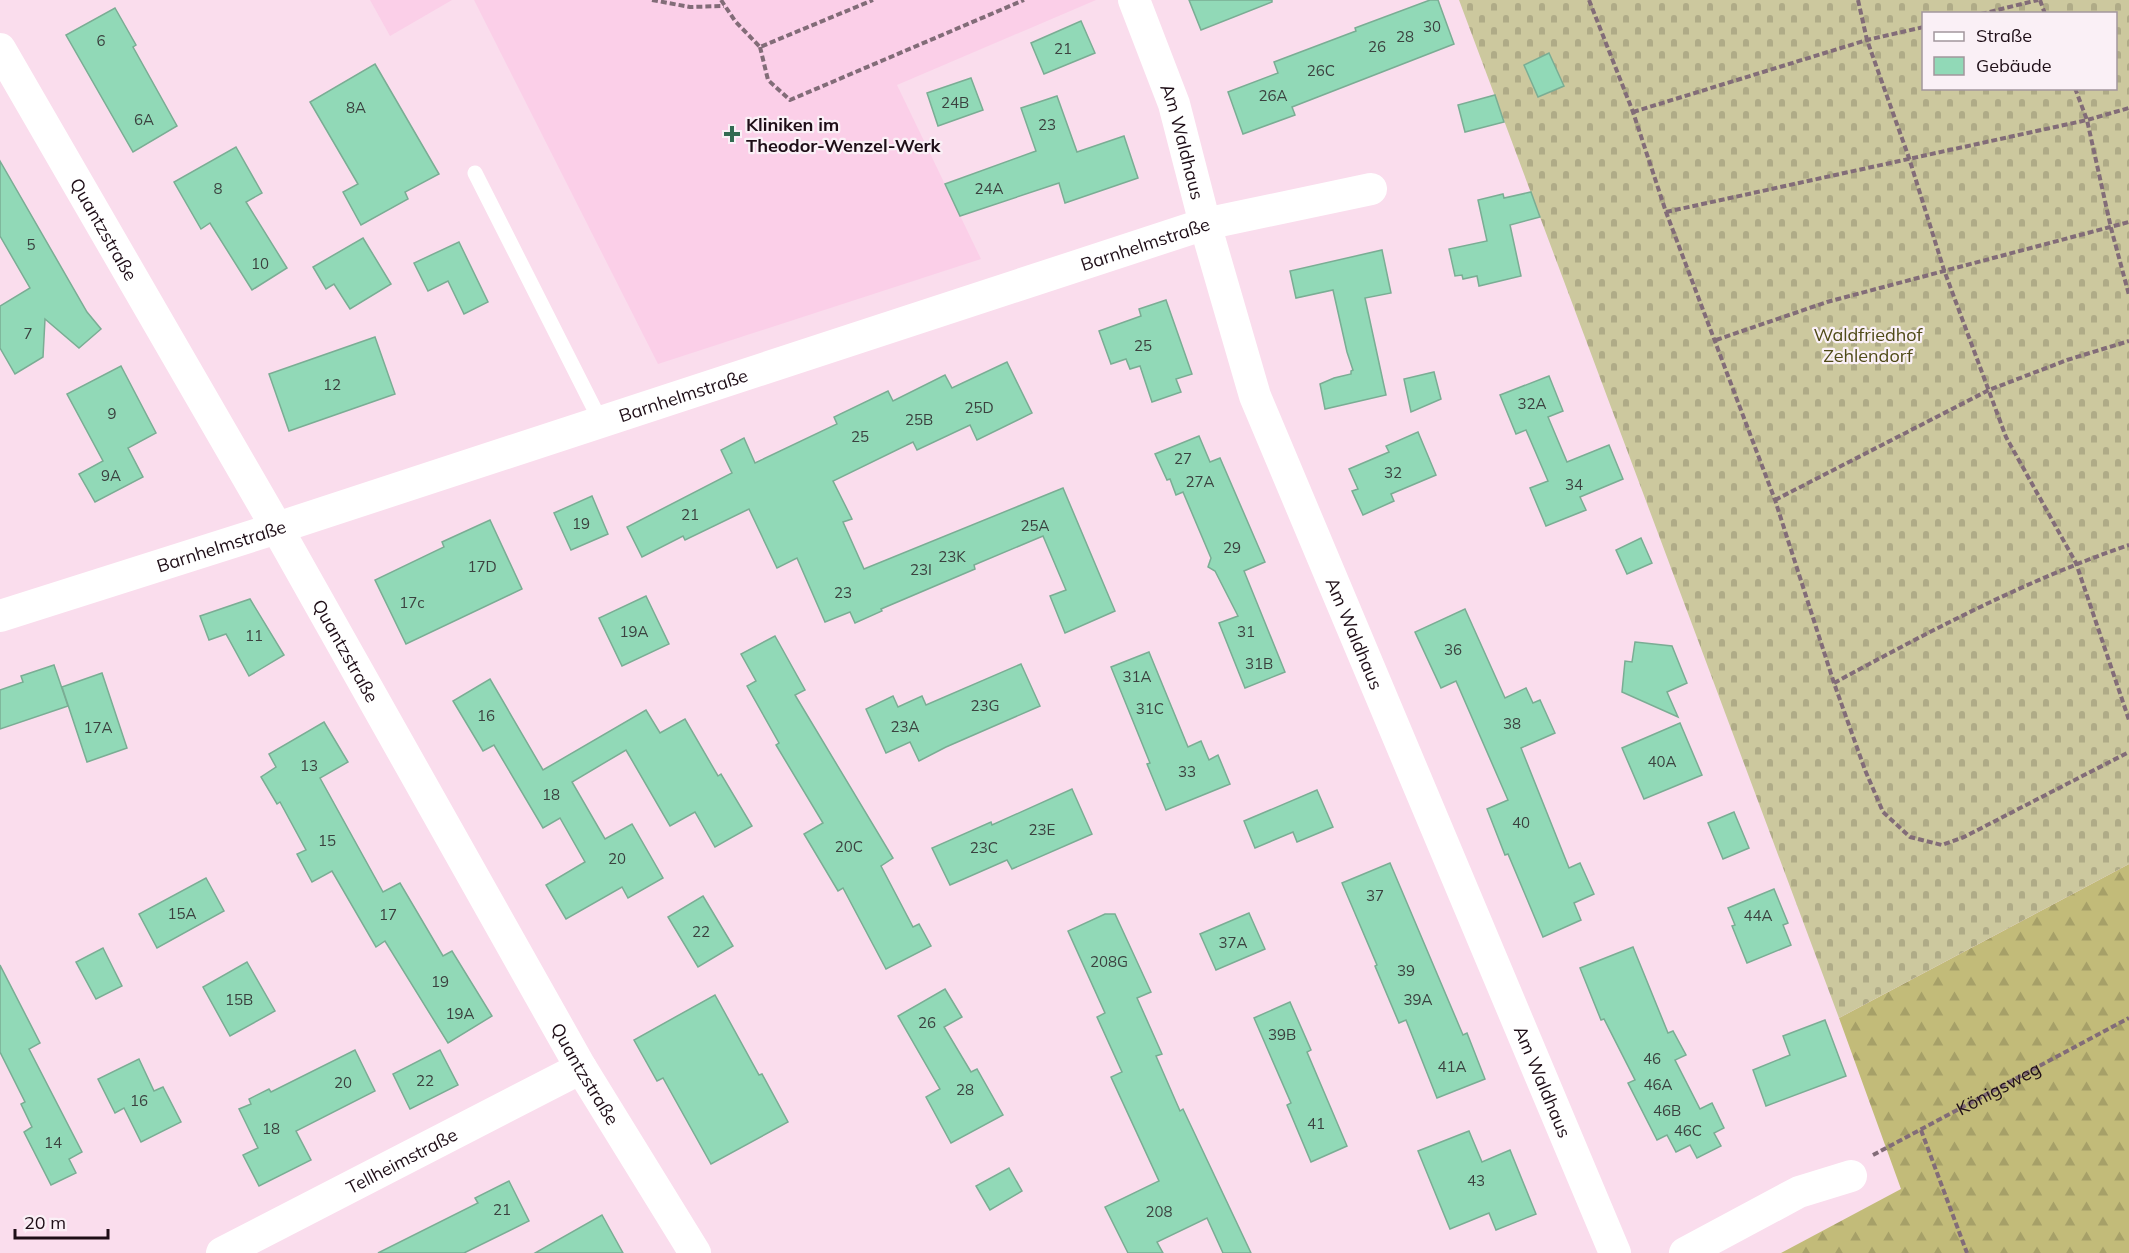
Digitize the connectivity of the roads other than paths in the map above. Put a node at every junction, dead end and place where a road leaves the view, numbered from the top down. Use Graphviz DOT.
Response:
graph roads {
  1 [pos="1134,0"];
  2 [pos="0,49"];
  3 [pos="475,173"];
  4 [pos="1371,189"];
  5 [pos="1205,224"];
  6 [pos="601,422"];
  7 [pos="277,528"];
  8 [pos="0,616"];
  9 [pos="581,1068"];
  10 [pos="1859,1168"];
  11 [pos="222,1253"];
  12 [pos="695,1253"];
  13 [pos="1615,1253"];
  14 [pos="1685,1253"];
  1 -- 5 [label="street, Am Waldhaus"];
  2 -- 7 [label="street, Quantzstraße"];
  3 -- 6 [label="lane"];
  4 -- 5 [label="street, Barnhelmstraße"];
  5 -- 6 [label="street, Barnhelmstraße"];
  5 -- 13 [label="street, Am Waldhaus"];
  6 -- 7 [label="street, Barnhelmstraße"];
  7 -- 8 [label="street, Barnhelmstraße"];
  7 -- 9 [label="street, Quantzstraße"];
  9 -- 11 [label="street, Tellheimstraße"];
  9 -- 12 [label="street, Quantzstraße"];
  10 -- 14 [label="street"];
}
